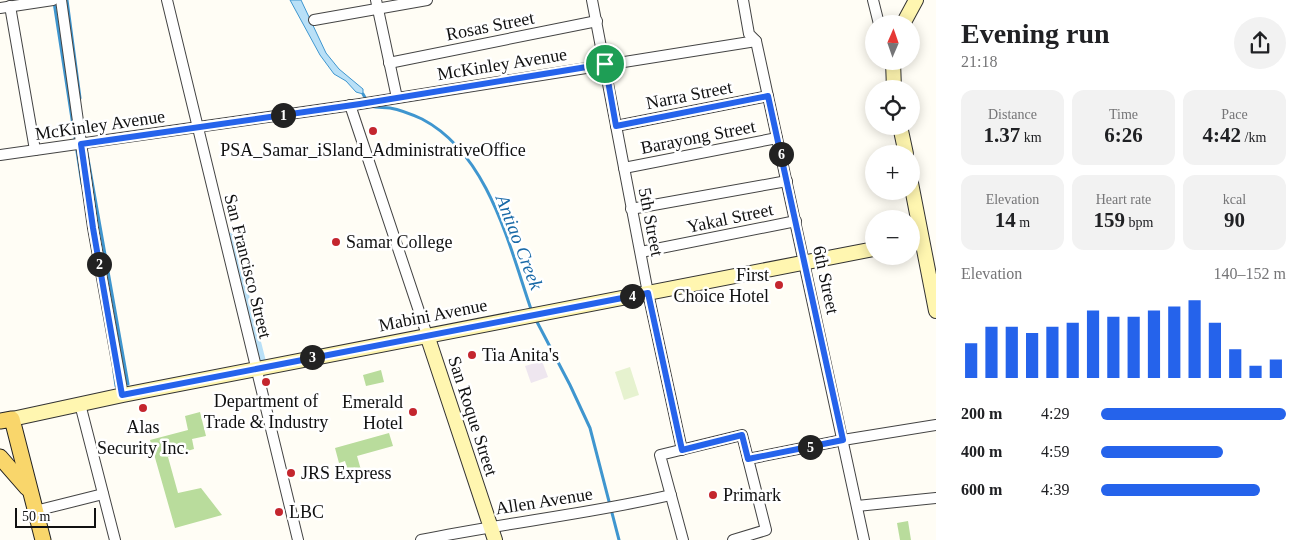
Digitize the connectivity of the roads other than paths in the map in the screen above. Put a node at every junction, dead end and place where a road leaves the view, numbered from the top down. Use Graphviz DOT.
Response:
graph roads {
  1 [pos="53,0"];
  2 [pos="61,0"];
  3 [pos="167,0"];
  4 [pos="427,0"];
  5 [pos="592,0"];
  6 [pos="743,0"];
  7 [pos="874,0"];
  8 [pos="916,0"];
  9 [pos="377,4"];
  10 [pos="5,7"];
  11 [pos="877,15"];
  12 [pos="908,15"];
  13 [pos="314,20"];
  14 [pos="597,21"];
  15 [pos="756,41"];
  16 [pos="389,63"];
  17 [pos="605,64"];
  18 [pos="768,96"];
  19 [pos="397,98"];
  20 [pos="355,104"];
  21 [pos="616,126"];
  22 [pos="200,127"];
  23 [pos="778,138"];
  24 [pos="81,144"];
  25 [pos="35,150"];
  26 [pos="0,155"];
  27 [pos="624,168"];
  28 [pos="787,181"];
  29 [pos="631,209"];
  30 [pos="796,221"];
  31 [pos="865,251"];
  32 [pos="920,251"];
  33 [pos="641,252"];
  34 [pos="804,263"];
  35 [pos="648,293"];
  36 [pos="936,311"];
  37 [pos="427,335"];
  38 [pos="256,368"];
  39 [pos="122,395"];
  40 [pos="80,404"];
  41 [pos="6,420"];
  42 [pos="936,425"];
  43 [pos="843,440"];
  44 [pos="682,450"];
  45 [pos="0,457"];
  46 [pos="748,459"];
  47 [pos="29,489"];
  48 [pos="103,494"];
  49 [pos="671,495"];
  50 [pos="936,498"];
  51 [pos="857,506"];
  52 [pos="35,511"];
  53 [pos="490,526"];
  54 [pos="42,540"];
  55 [pos="115,540"];
  56 [pos="298,540"];
  57 [pos="422,540"];
  58 [pos="495,540"];
  59 [pos="683,540"];
  60 [pos="733,540"];
  61 [pos="864,540"];
  1 -- 10 [label="street"];
  2 -- 24 [label="street"];
  3 -- 22 [label="street, San Francisco Street"];
  4 -- 9 [label="street"];
  5 -- 14 [label="street, 5th Street"];
  6 -- 15 [label="street, 6th Street"];
  7 -- 11 [label="street"];
  8 -- 12 [label="street"];
  9 -- 13 [label="street"];
  9 -- 16 [label="street"];
  10 -- 25 [label="street"];
  14 -- 16 [label="street, Rosas Street"];
  14 -- 17 [label="street, 5th Street"];
  15 -- 17 [label="street, McKinley Avenue"];
  15 -- 18 [label="street, 6th Street"];
  16 -- 19 [label="street"];
  17 -- 19 [label="street, McKinley Avenue"];
  17 -- 21 [label="street, 5th Street"];
  18 -- 21 [label="street, Narra Street"];
  18 -- 23 [label="street, 6th Street"];
  19 -- 20 [label="street, McKinley Avenue"];
  20 -- 22 [label="street, McKinley Avenue"];
  20 -- 37 [label="street, San Roque Street"];
  21 -- 27 [label="street, 5th Street"];
  22 -- 24 [label="street, McKinley Avenue"];
  22 -- 38 [label="street, San Francisco Street"];
  23 -- 27 [label="street, Barayong Street"];
  23 -- 28 [label="street, 6th Street"];
  24 -- 25 [label="street, McKinley Avenue"];
  24 -- 39 [label="street"];
  25 -- 26 [label="street, McKinley Avenue"];
  27 -- 29 [label="street, 5th Street"];
  28 -- 29 [label="street"];
  28 -- 30 [label="street, 6th Street"];
  29 -- 33 [label="street, 5th Street"];
  30 -- 33 [label="street, Yakal Street"];
  30 -- 34 [label="street, 6th Street"];
  31 -- 34 [label="street, Mabini Avenue"];
  32 -- 36 [label="street"];
  33 -- 35 [label="street, 5th Street"];
  34 -- 35 [label="street, Mabini Avenue"];
  34 -- 43 [label="street, 6th Street"];
  35 -- 37 [label="street, Mabini Avenue"];
  35 -- 44 [label="street, 5th Street"];
  37 -- 38 [label="street, Mabini Avenue"];
  37 -- 53 [label="street, San Roque Street"];
  38 -- 39 [label="street, Mabini Avenue"];
  38 -- 56 [label="street, San Francisco Street"];
  39 -- 40 [label="street, Mabini Avenue"];
  40 -- 41 [label="street, Mabini Avenue"];
  40 -- 48 [label="street"];
  41 -- 47 [label="main road"];
  42 -- 43 [label="street"];
  43 -- 46 [label="street"];
  43 -- 51 [label="street, 6th Street"];
  44 -- 46 [label="street"];
  44 -- 49 [label="street"];
  45 -- 47 [label="main road"];
  46 -- 60 [label="street"];
  47 -- 52 [label="main road"];
  48 -- 52 [label="street"];
  48 -- 55 [label="street"];
  49 -- 53 [label="street, Allen Avenue"];
  49 -- 59 [label="street"];
  50 -- 51 [label="street"];
  51 -- 61 [label="street, 6th Street"];
  52 -- 54 [label="main road"];
  53 -- 57 [label="street, Allen Avenue"];
  53 -- 58 [label="street, San Roque Street"];
}
